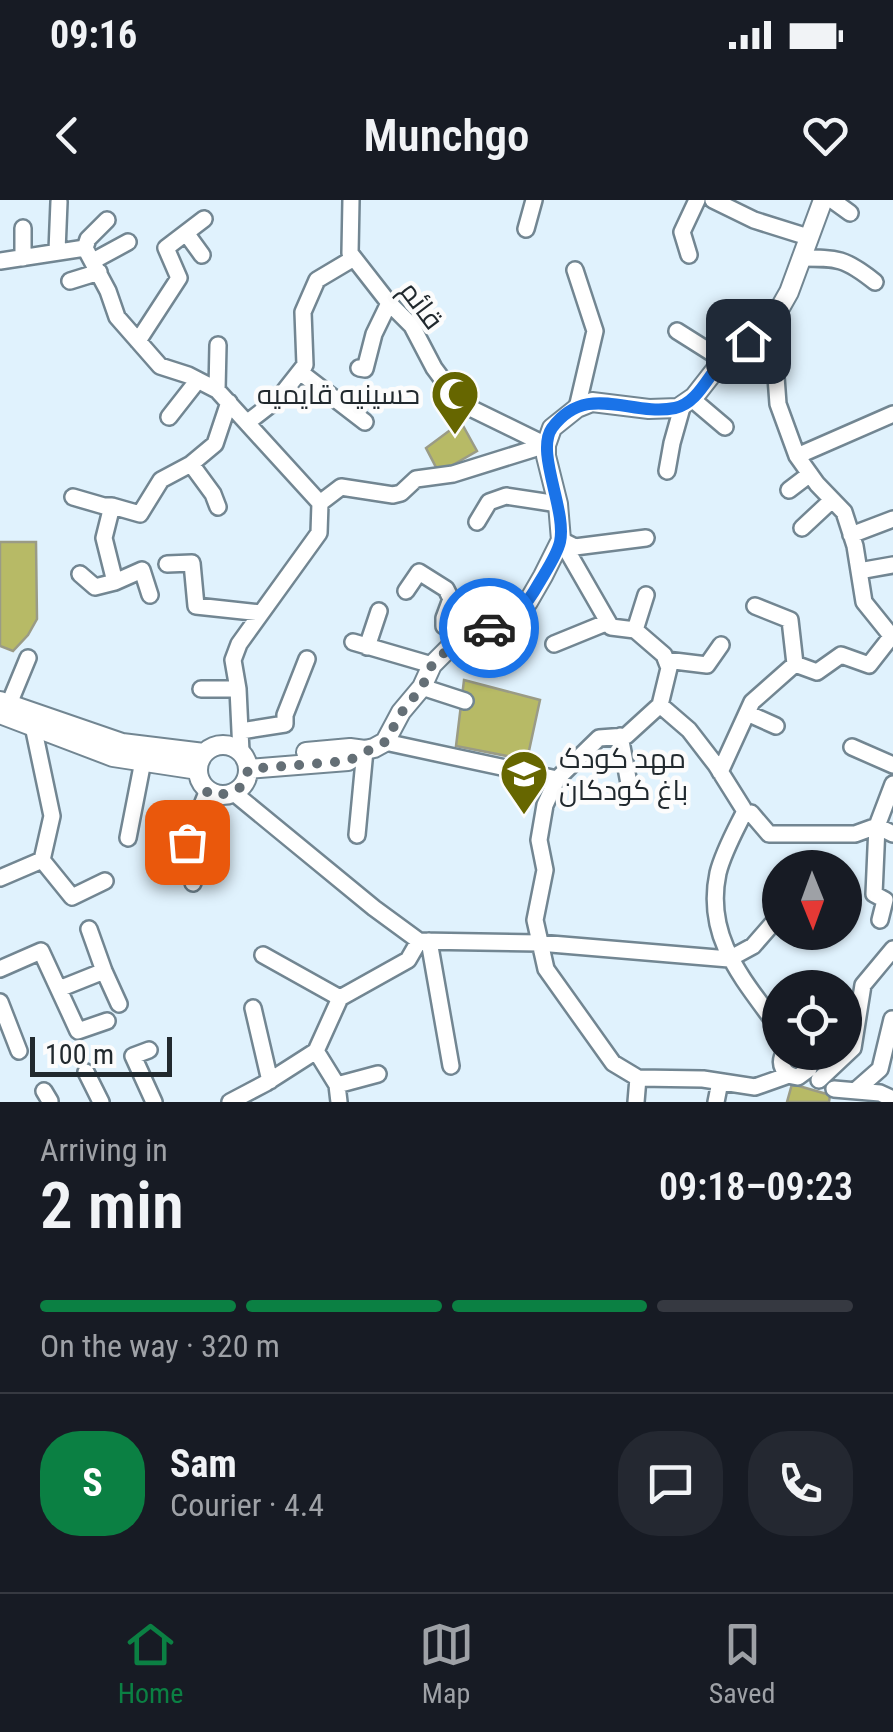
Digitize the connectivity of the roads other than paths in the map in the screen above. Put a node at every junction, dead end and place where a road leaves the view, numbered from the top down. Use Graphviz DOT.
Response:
graph roads {
  1 [pos="351,200"];
  2 [pos="534,200"];
  3 [pos="696,200"];
  4 [pos="714,200"];
  5 [pos="824,200"];
  6 [pos="832,200"];
  7 [pos="58,202"];
  8 [pos="850,213"];
  9 [pos="204,219"];
  10 [pos="107,220"];
  11 [pos="23,228"];
  12 [pos="526,229"];
  13 [pos="186,233"];
  14 [pos="808,237"];
  15 [pos="128,242"];
  16 [pos="57,251"];
  17 [pos="202,254"];
  18 [pos="689,255"];
  19 [pos="23,258"];
  20 [pos="354,258"];
  21 [pos="801,258"];
  22 [pos="92,260"];
  23 [pos="0,261"];
  24 [pos="575,270"];
  25 [pos="70,281"];
  26 [pos="874,282"];
  27 [pos="390,303"];
  28 [pos="772,322"];
  29 [pos="678,330"];
  30 [pos="138,341"];
  31 [pos="218,344"];
  32 [pos="723,360"];
  33 [pos="359,368"];
  34 [pos="300,372"];
  35 [pos="198,380"];
  36 [pos="223,396"];
  37 [pos="687,401"];
  38 [pos="577,408"];
  39 [pos="893,414"];
  40 [pos="169,417"];
  41 [pos="248,422"];
  42 [pos="365,422"];
  43 [pos="726,427"];
  44 [pos="546,445"];
  45 [pos="797,456"];
  46 [pos="191,464"];
  47 [pos="667,472"];
  48 [pos="810,474"];
  49 [pos="789,490"];
  50 [pos="73,497"];
  51 [pos="832,500"];
  52 [pos="320,503"];
  53 [pos="558,504"];
  54 [pos="112,506"];
  55 [pos="218,507"];
  56 [pos="893,519"];
  57 [pos="478,522"];
  58 [pos="802,528"];
  59 [pos="851,535"];
  60 [pos="646,538"];
  61 [pos="560,540"];
  62 [pos="167,564"];
  63 [pos="893,565"];
  64 [pos="859,571"];
  65 [pos="80,574"];
  66 [pos="115,582"];
  67 [pos="406,590"];
  68 [pos="150,595"];
  69 [pos="646,595"];
  70 [pos="755,606"];
  71 [pos="379,611"];
  72 [pos="261,613"];
  73 [pos="608,622"];
  74 [pos="635,630"];
  75 [pos="892,637"];
  76 [pos="464,638"];
  77 [pos="554,644"];
  78 [pos="721,646"];
  79 [pos="28,658"];
  80 [pos="307,659"];
  81 [pos="666,660"];
  82 [pos="795,664"];
  83 [pos="432,665"];
  84 [pos="422,687"];
  85 [pos="201,689"];
  86 [pos="238,689"];
  87 [pos="465,701"];
  88 [pos="3,706"];
  89 [pos="660,706"];
  90 [pos="747,713"];
  91 [pos="34,726"];
  92 [pos="776,726"];
  93 [pos="241,730"];
  94 [pos="620,736"];
  95 [pos="385,742"];
  96 [pos="852,747"];
  97 [pos="366,750"];
  98 [pos="245,760"];
  99 [pos="142,761"];
  100 [pos="201,762"];
  101 [pos="893,765"];
  102 [pos="720,772"];
  103 [pos="558,779"];
  104 [pos="893,784"];
  105 [pos="208,790"];
  106 [pos="234,792"];
  107 [pos="631,794"];
  108 [pos="746,812"];
  109 [pos="877,826"];
  110 [pos="893,834"];
  111 [pos="357,835"];
  112 [pos="128,838"];
  113 [pos="42,860"];
  114 [pos="0,878"];
  115 [pos="106,880"];
  116 [pos="193,884"];
  117 [pos="880,920"];
  118 [pos="89,929"];
  119 [pos="762,936"];
  120 [pos="424,941"];
  121 [pos="539,943"];
  122 [pos="893,949"];
  123 [pos="263,955"];
  124 [pos="730,959"];
  125 [pos="0,969"];
  126 [pos="104,971"];
  127 [pos="59,989"];
  128 [pos="340,998"];
  129 [pos="0,1002"];
  130 [pos="118,1004"];
  131 [pos="762,1004"];
  132 [pos="253,1008"];
  133 [pos="892,1019"];
  134 [pos="107,1021"];
  135 [pos="149,1050"];
  136 [pos="20,1051"];
  137 [pos="316,1051"];
  138 [pos="451,1066"];
  139 [pos="786,1070"];
  140 [pos="812,1070"];
  141 [pos="86,1072"];
  142 [pos="378,1074"];
  143 [pos="789,1075"];
  144 [pos="813,1076"];
  145 [pos="638,1078"];
  146 [pos="270,1081"];
  147 [pos="720,1082"];
  148 [pos="856,1091"];
  149 [pos="338,1094"];
  150 [pos="835,1096"];
  151 [pos="893,1098"];
  152 [pos="101,1102"];
  153 [pos="154,1102"];
  154 [pos="230,1102"];
  155 [pos="636,1102"];
  156 [pos="716,1102"];
  1 -- 20 [label="street"];
  2 -- 12 [label="street"];
  3 -- 18 [label="street"];
  4 -- 14 [label="street"];
  5 -- 14 [label="main road"];
  6 -- 8 [label="street"];
  7 -- 16 [label="street"];
  9 -- 13 [label="street"];
  10 -- 22 [label="street"];
  11 -- 19 [label="street"];
  13 -- 17 [label="street"];
  13 -- 30 [label="street"];
  14 -- 21 [label="main road"];
  15 -- 22 [label="street"];
  16 -- 19 [label="street"];
  16 -- 22 [label="street"];
  19 -- 23 [label="street"];
  20 -- 27 [label="street, قائم"];
  20 -- 34 [label="street"];
  21 -- 26 [label="street"];
  21 -- 28 [label="main road"];
  22 -- 25 [label="street"];
  22 -- 30 [label="street"];
  24 -- 38 [label="street"];
  27 -- 33 [label="street"];
  27 -- 44 [label="street, قائم"];
  28 -- 32 [label="main road"];
  28 -- 45 [label="street"];
  29 -- 32 [label="street"];
  30 -- 35 [label="street"];
  31 -- 36 [label="street"];
  32 -- 37 [label="main road"];
  34 -- 41 [label="street"];
  34 -- 42 [label="street"];
  35 -- 36 [label="street"];
  35 -- 40 [label="street"];
  36 -- 41 [label="street"];
  36 -- 46 [label="street"];
  37 -- 38 [label="main road"];
  37 -- 43 [label="street"];
  37 -- 47 [label="street"];
  38 -- 44 [label="main road"];
  39 -- 45 [label="street"];
  41 -- 52 [label="street"];
  44 -- 52 [label="street"];
  44 -- 53 [label="main road"];
  45 -- 48 [label="street"];
  46 -- 54 [label="street"];
  46 -- 55 [label="street"];
  48 -- 49 [label="street"];
  48 -- 51 [label="street"];
  50 -- 54 [label="street"];
  51 -- 58 [label="street"];
  51 -- 59 [label="street"];
  52 -- 72 [label="street"];
  53 -- 57 [label="street"];
  53 -- 61 [label="main road"];
  54 -- 66 [label="street"];
  56 -- 59 [label="street"];
  59 -- 64 [label="street"];
  60 -- 61 [label="street"];
  61 -- 73 [label="street"];
  61 -- 76 [label="main road"];
  62 -- 72 [label="street"];
  63 -- 64 [label="street"];
  64 -- 75 [label="street"];
  65 -- 66 [label="street"];
  66 -- 68 [label="street"];
  67 -- 76 [label="street"];
  69 -- 74 [label="street"];
  70 -- 82 [label="street"];
  71 -- 83 [label="street"];
  72 -- 86 [label="street"];
  73 -- 74 [label="street"];
  73 -- 77 [label="street"];
  74 -- 81 [label="street"];
  75 -- 82 [label="street"];
  76 -- 83 [label="main road"];
  78 -- 81 [label="street"];
  79 -- 88 [label="street"];
  80 -- 93 [label="street"];
  81 -- 89 [label="street"];
  82 -- 90 [label="street"];
  83 -- 84 [label="main road"];
  84 -- 87 [label="street"];
  84 -- 95 [label="main road"];
  85 -- 86 [label="street"];
  86 -- 93 [label="street"];
  88 -- 91 [label="main road"];
  88 -- 100 [label="main road"];
  89 -- 94 [label="street"];
  89 -- 102 [label="street"];
  90 -- 92 [label="street"];
  90 -- 102 [label="street"];
  91 -- 99 [label="main road"];
  91 -- 113 [label="street"];
  93 -- 98 [label="street"];
  94 -- 103 [label="street"];
  94 -- 107 [label="street"];
  95 -- 97 [label="main road"];
  95 -- 103 [label="street"];
  96 -- 101 [label="street"];
  97 -- 98 [label="main road"];
  97 -- 111 [label="street"];
  98 -- 100 [label="main road"];
  98 -- 106 [label="main road"];
  99 -- 100 [label="main road"];
  99 -- 112 [label="street"];
  100 -- 105 [label="main road"];
  102 -- 108 [label="street"];
  103 -- 121 [label="street"];
  104 -- 109 [label="street"];
  105 -- 106 [label="main road"];
  105 -- 116 [label="street"];
  106 -- 120 [label="street"];
  108 -- 109 [label="street"];
  108 -- 124 [label="street"];
  109 -- 110 [label="street"];
  109 -- 117 [label="street"];
  113 -- 114 [label="street"];
  113 -- 115 [label="street"];
  118 -- 126 [label="street"];
  119 -- 124 [label="street"];
  120 -- 121 [label="street"];
  120 -- 128 [label="street"];
  120 -- 138 [label="street"];
  121 -- 124 [label="street"];
  121 -- 145 [label="street"];
  122 -- 144 [label="street"];
  123 -- 128 [label="street"];
  124 -- 131 [label="street"];
  125 -- 127 [label="street"];
  126 -- 127 [label="street"];
  126 -- 130 [label="street"];
  127 -- 134 [label="street"];
  128 -- 137 [label="street"];
  129 -- 136 [label="street"];
  132 -- 146 [label="street"];
  133 -- 148 [label="street"];
  135 -- 153 [label="street"];
  137 -- 146 [label="street"];
  137 -- 149 [label="street"];
  139 -- 143 [label="street"];
  140 -- 144 [label="street"];
  141 -- 152 [label="street"];
  142 -- 149 [label="street"];
  143 -- 144 [label="street"];
  143 -- 147 [label="street"];
  144 -- 150 [label="street"];
  145 -- 147 [label="street"];
  145 -- 155 [label="street"];
  146 -- 154 [label="street"];
  147 -- 156 [label="street"];
  148 -- 150 [label="street"];
  148 -- 151 [label="street"];
}
